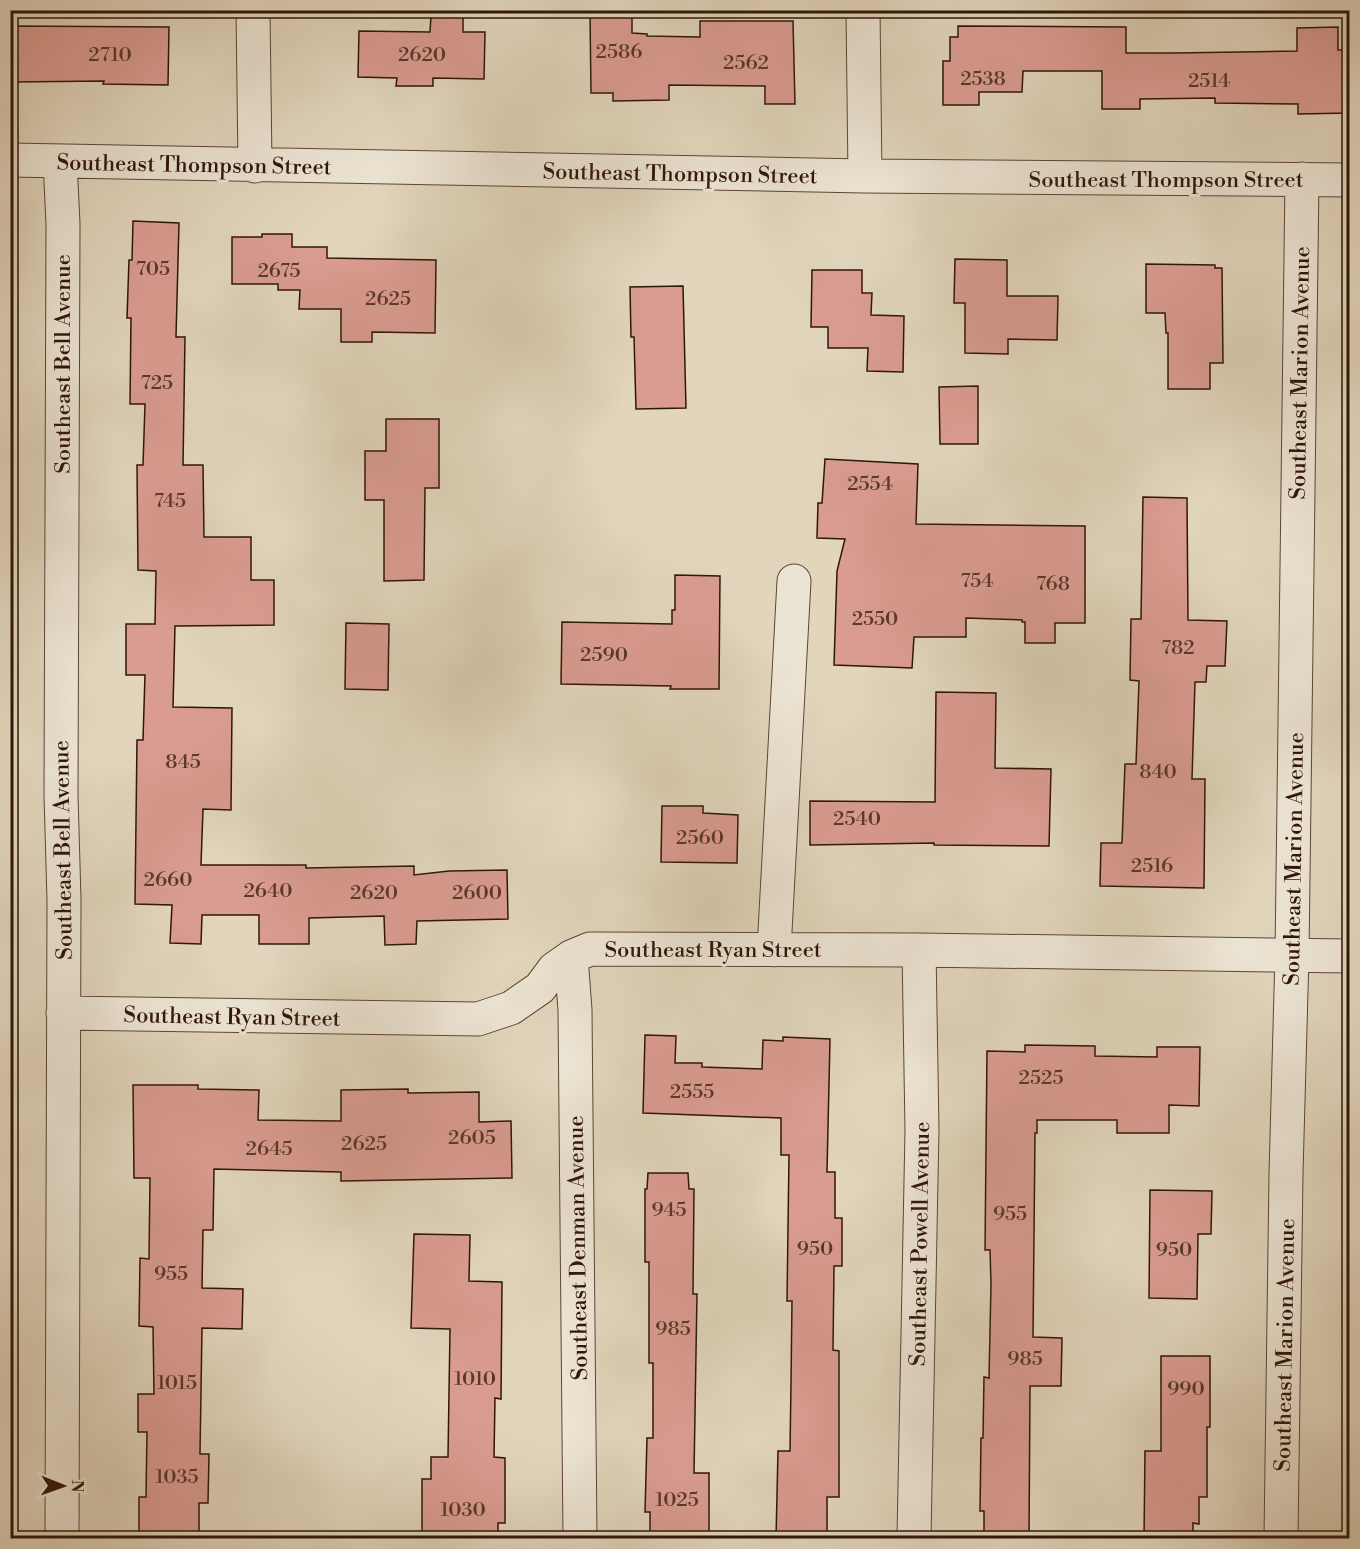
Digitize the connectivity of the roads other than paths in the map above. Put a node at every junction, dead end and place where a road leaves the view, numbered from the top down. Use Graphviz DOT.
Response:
graph roads {
  1 [pos="253,10"];
  2 [pos="863,10"];
  3 [pos="10,160"];
  4 [pos="60,161"];
  5 [pos="255,166"];
  6 [pos="865,176"];
  7 [pos="1302,179"];
  8 [pos="1350,180"];
  9 [pos="794,581"];
  10 [pos="774,950"];
  11 [pos="919,950"];
  12 [pos="1292,955"];
  13 [pos="1350,956"];
  14 [pos="571,957"];
  15 [pos="63,1013"];
  16 [pos="62,1539"];
  17 [pos="580,1539"];
  18 [pos="914,1539"];
  19 [pos="1281,1539"];
  1 -- 5 [label="street"];
  2 -- 6 [label="street"];
  3 -- 4 [label="street, Southeast Thompson Street"];
  4 -- 5 [label="street, Southeast Thompson Street"];
  4 -- 15 [label="street, Southeast Bell Avenue"];
  5 -- 6 [label="street, Southeast Thompson Street"];
  6 -- 7 [label="street, Southeast Thompson Street"];
  7 -- 8 [label="street, Southeast Thompson Street"];
  7 -- 12 [label="street, Southeast Marion Avenue"];
  9 -- 10 [label="street"];
  10 -- 11 [label="street, Southeast Ryan Street"];
  10 -- 14 [label="street, Southeast Ryan Street"];
  11 -- 12 [label="street, Southeast Ryan Street"];
  11 -- 18 [label="street, Southeast Powell Avenue"];
  12 -- 13 [label="street, Southeast Ryan Street"];
  12 -- 19 [label="street, Southeast Marion Avenue"];
  14 -- 15 [label="street, Southeast Ryan Street"];
  14 -- 17 [label="street, Southeast Denman Avenue"];
  15 -- 16 [label="street, Southeast Bell Avenue"];
}
